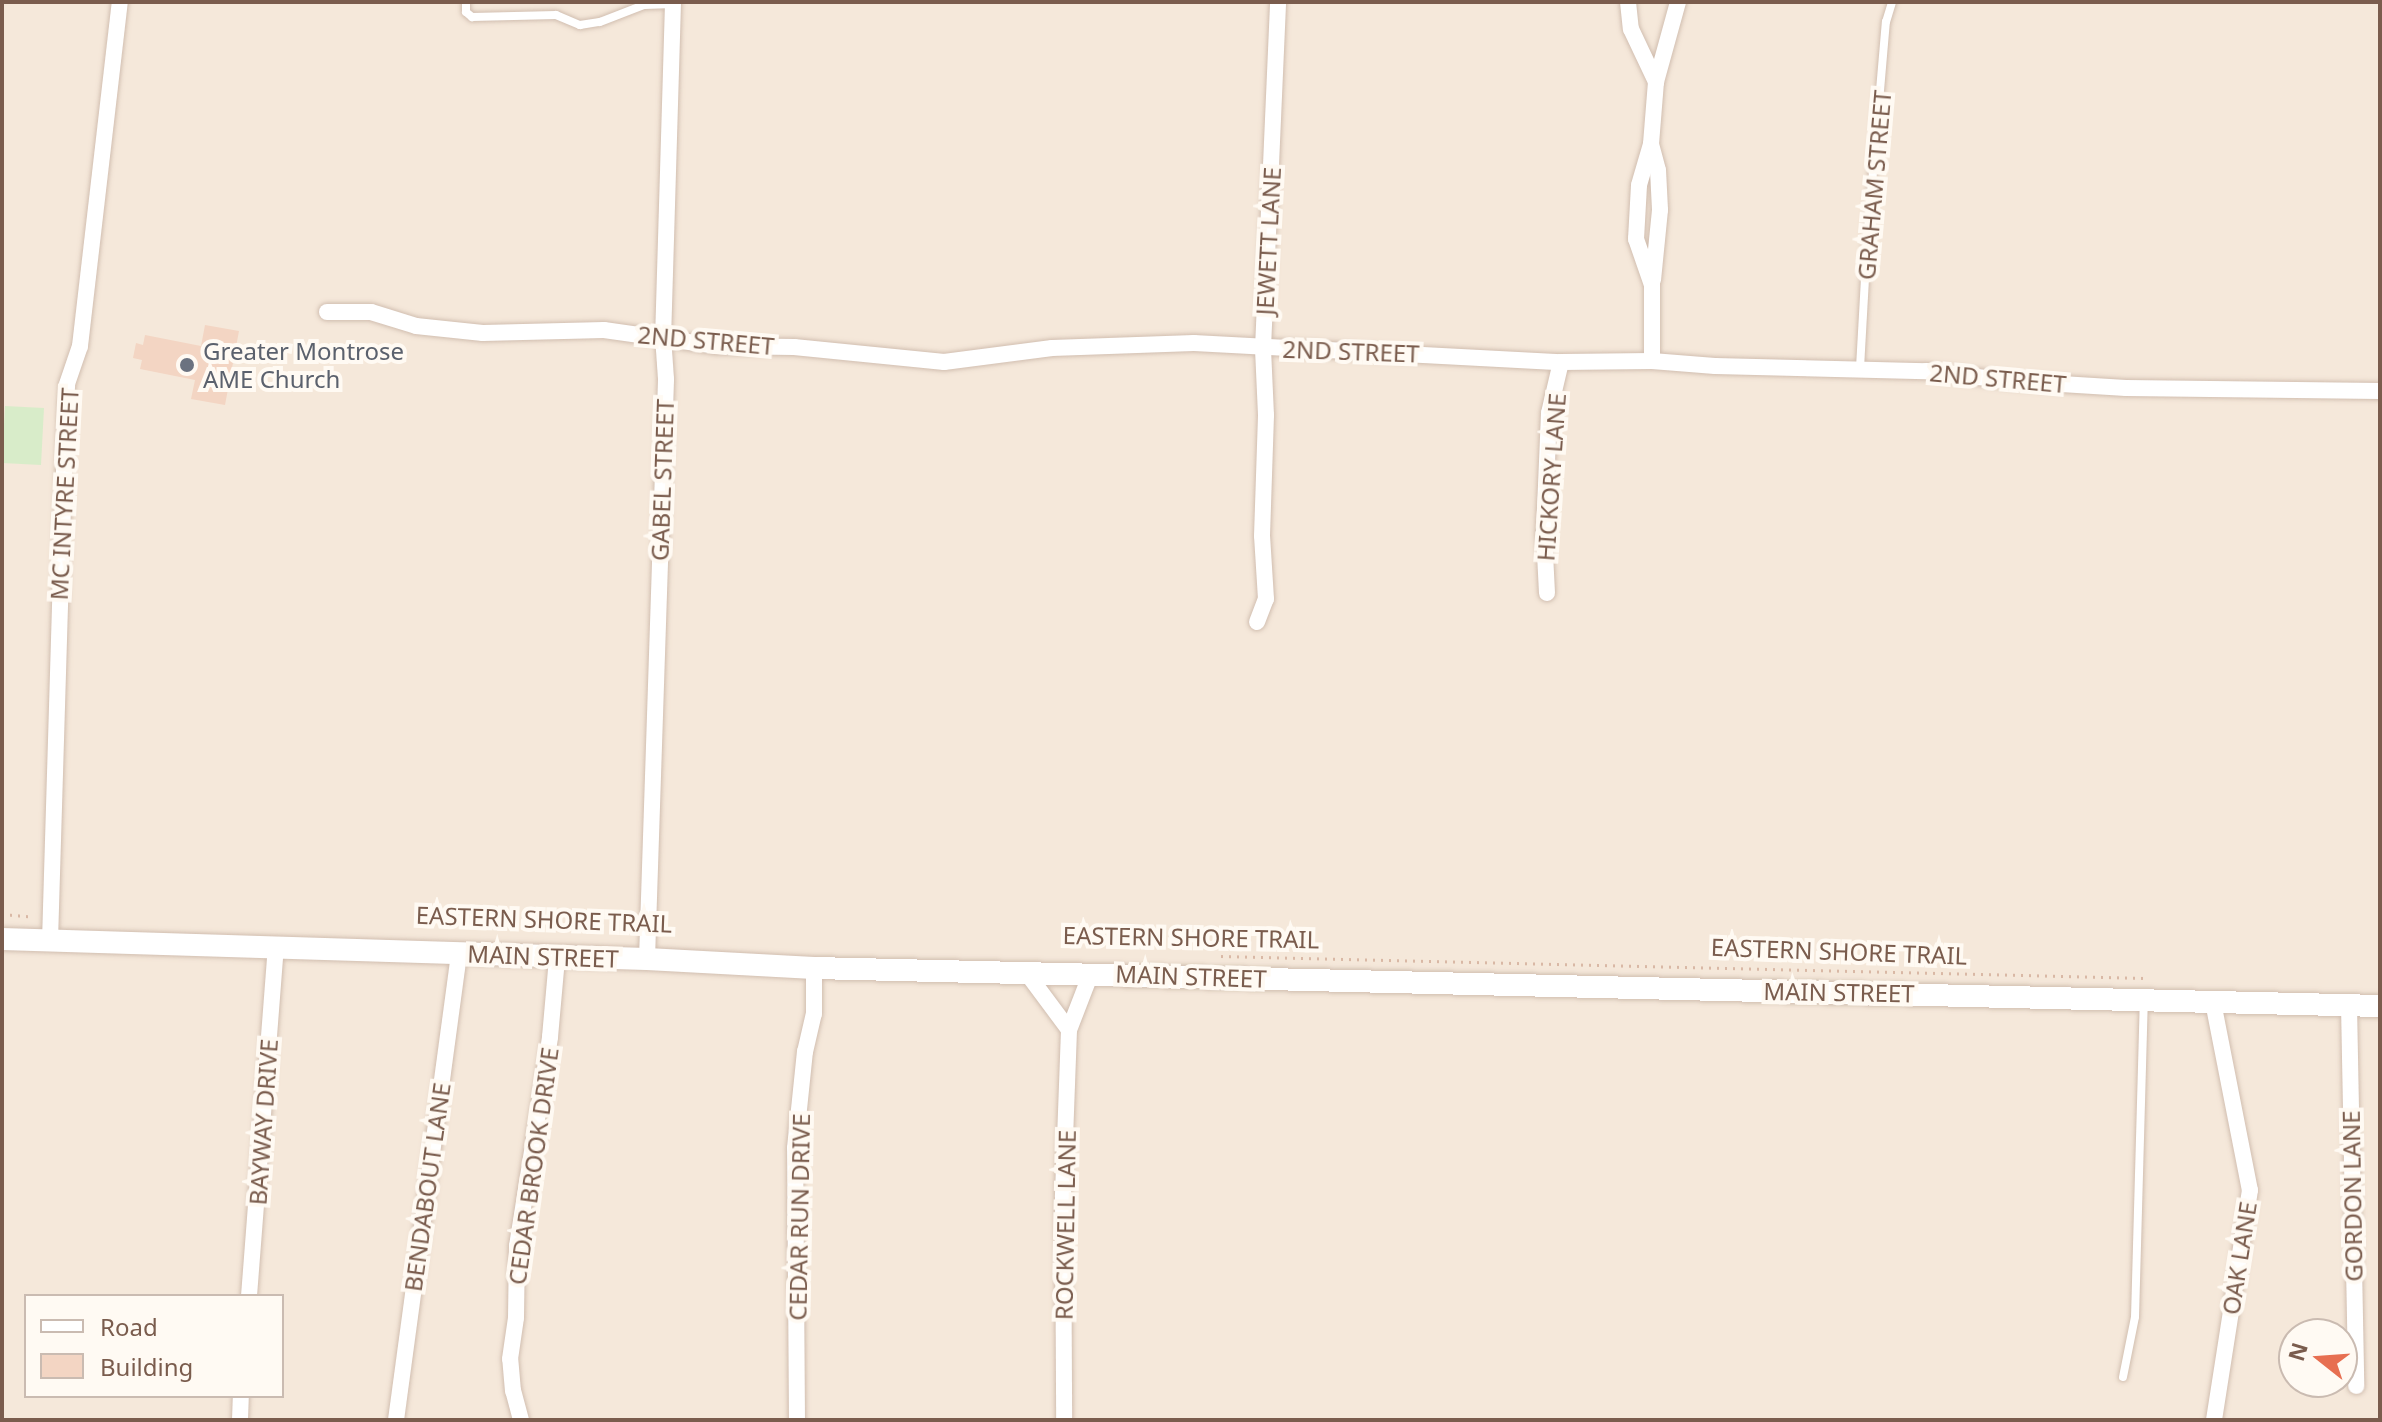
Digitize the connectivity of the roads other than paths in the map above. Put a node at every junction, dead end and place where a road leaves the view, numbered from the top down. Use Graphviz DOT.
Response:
graph roads {
  1 [pos="120,2"];
  2 [pos="466,2"];
  3 [pos="1278,2"];
  4 [pos="1628,2"];
  5 [pos="1678,2"];
  6 [pos="1892,2"];
  7 [pos="673,3"];
  8 [pos="1656,82"];
  9 [pos="327,312"];
  10 [pos="663,340"];
  11 [pos="1263,348"];
  12 [pos="1652,361"];
  13 [pos="1561,362"];
  14 [pos="1860,368"];
  15 [pos="2380,391"];
  16 [pos="1547,593"];
  17 [pos="1257,622"];
  18 [pos="2,939"];
  19 [pos="50,941"];
  20 [pos="276,948"];
  21 [pos="459,953"];
  22 [pos="557,958"];
  23 [pos="647,959"];
  24 [pos="814,968"];
  25 [pos="1026,972"];
  26 [pos="1091,973"];
  27 [pos="2144,1001"];
  28 [pos="2213,1002"];
  29 [pos="2349,1005"];
  30 [pos="2380,1006"];
  31 [pos="1069,1030"];
  32 [pos="249,1294"];
  33 [pos="2355,1318"];
  34 [pos="2123,1377"];
  35 [pos="241,1398"];
  36 [pos="240,1420"];
  37 [pos="396,1420"];
  38 [pos="521,1420"];
  39 [pos="797,1420"];
  40 [pos="1064,1420"];
  41 [pos="2214,1420"];
  1 -- 19 [label="street, MC INTYRE STREET"];
  2 -- 7 [label="lane"];
  3 -- 11 [label="street, JEWETT LANE"];
  4 -- 8 [label="street"];
  5 -- 8 [label="street"];
  6 -- 14 [label="lane, GRAHAM STREET"];
  7 -- 10 [label="street, GABEL STREET"];
  8 -- 12 [label="street"];
  9 -- 10 [label="street, 2ND STREET"];
  10 -- 11 [label="street, 2ND STREET"];
  10 -- 23 [label="street, GABEL STREET"];
  11 -- 13 [label="street, 2ND STREET"];
  11 -- 17 [label="street, JEWETT LANE"];
  12 -- 13 [label="street, 2ND STREET"];
  12 -- 14 [label="street, 2ND STREET"];
  13 -- 16 [label="street, HICKORY LANE"];
  14 -- 15 [label="street, 2ND STREET"];
  18 -- 19 [label="main road, MAIN STREET"];
  19 -- 20 [label="main road, MAIN STREET"];
  20 -- 21 [label="main road, MAIN STREET"];
  20 -- 32 [label="street, BAYWAY DRIVE"];
  21 -- 22 [label="main road, MAIN STREET"];
  21 -- 37 [label="street, BENDABOUT LANE"];
  22 -- 23 [label="main road, MAIN STREET"];
  22 -- 38 [label="street, CEDAR BROOK DRIVE"];
  23 -- 24 [label="main road, MAIN STREET"];
  24 -- 25 [label="main road, MAIN STREET"];
  24 -- 39 [label="street, CEDAR RUN DRIVE"];
  25 -- 26 [label="main road, MAIN STREET"];
  25 -- 31 [label="street"];
  26 -- 27 [label="main road, MAIN STREET"];
  26 -- 31 [label="street, ROCKWELL LANE"];
  27 -- 28 [label="main road, MAIN STREET"];
  27 -- 34 [label="lane"];
  28 -- 29 [label="main road, MAIN STREET"];
  28 -- 41 [label="street, OAK LANE"];
  29 -- 30 [label="main road, MAIN STREET"];
  29 -- 33 [label="street, GORDON LANE"];
  31 -- 40 [label="street, ROCKWELL LANE"];
  35 -- 36 [label="street"];
}
